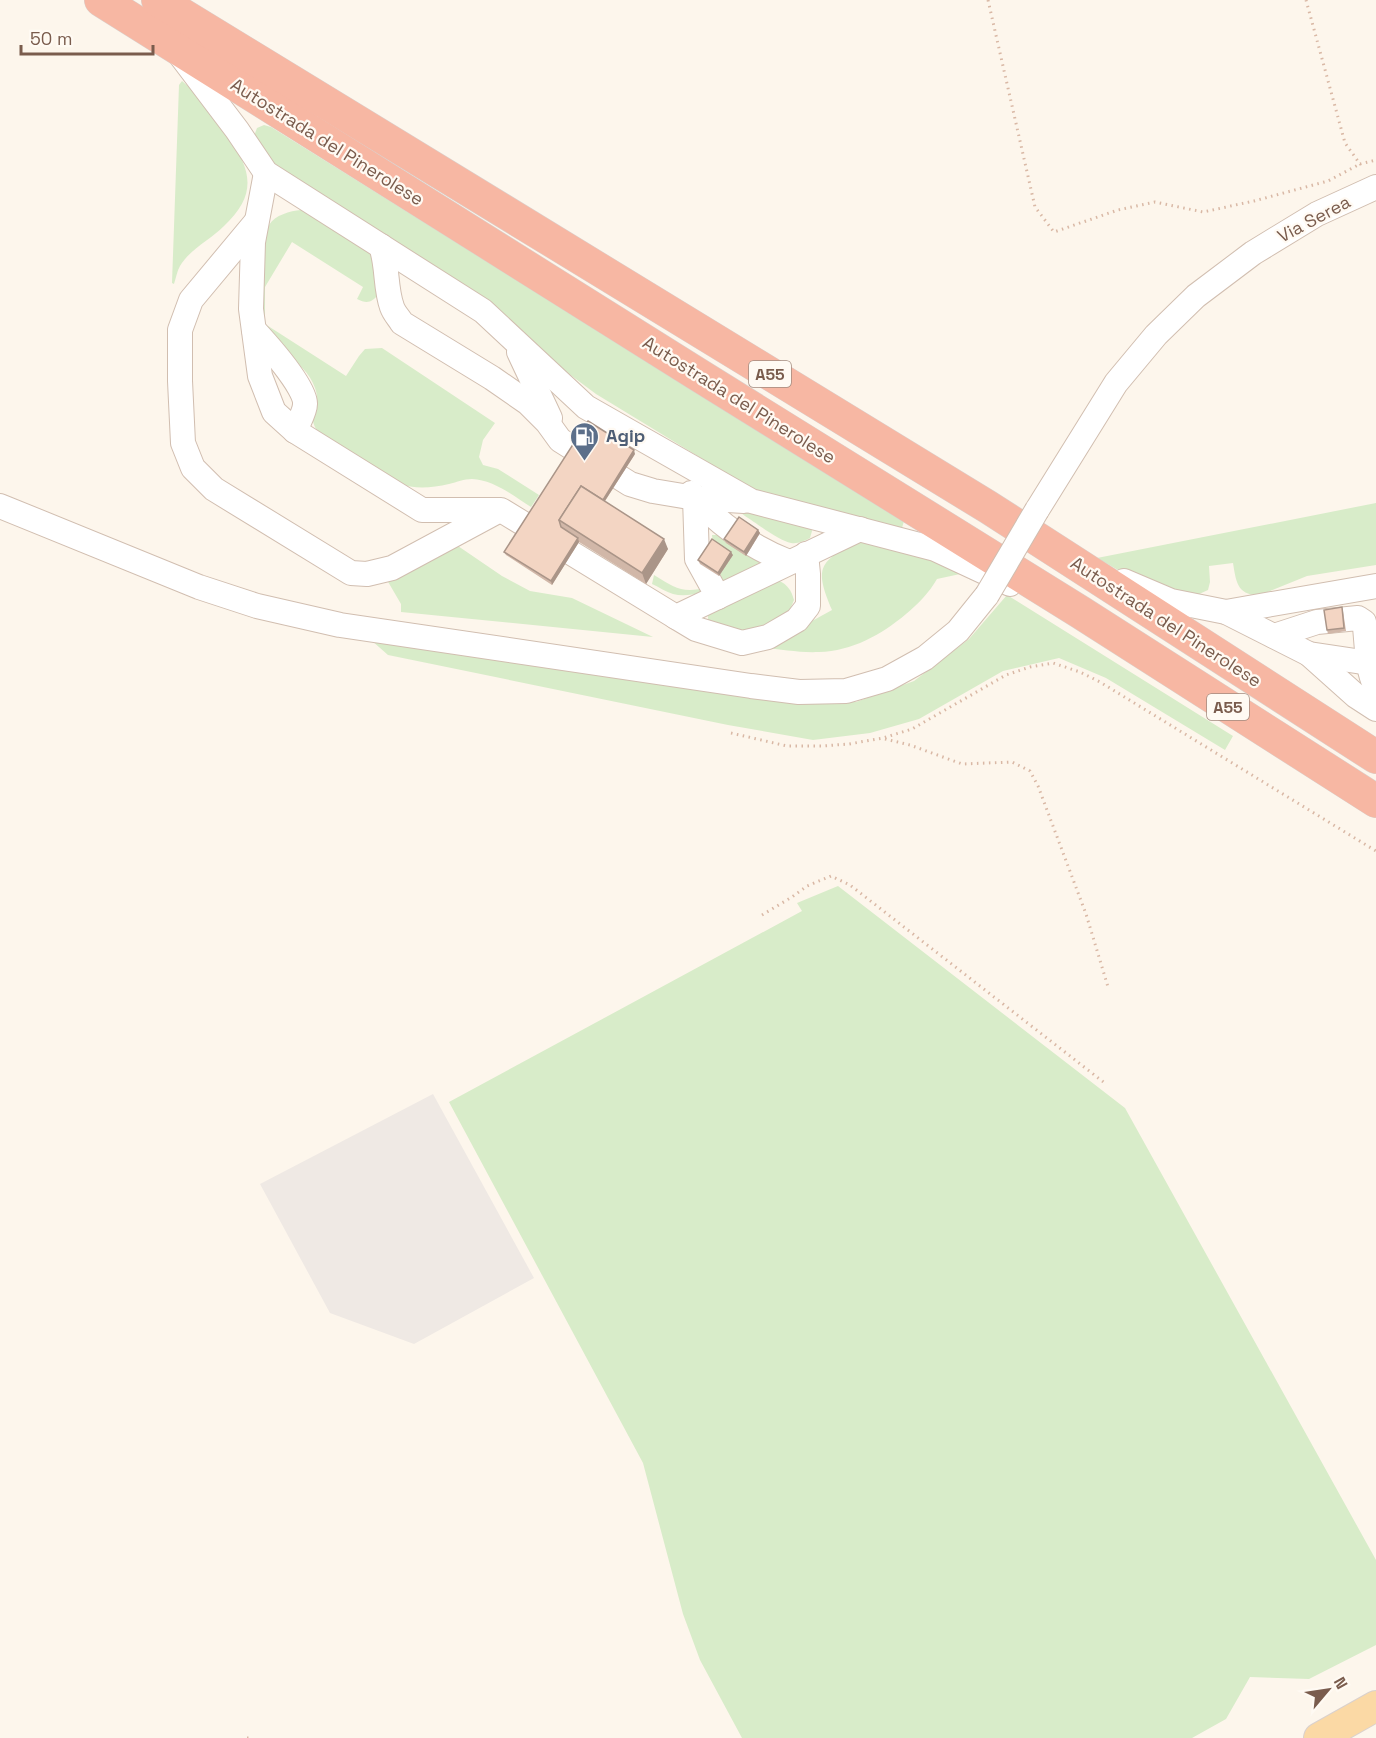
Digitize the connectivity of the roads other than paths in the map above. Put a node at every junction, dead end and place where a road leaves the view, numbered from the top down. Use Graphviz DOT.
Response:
graph roads {
  1 [pos="101,0"];
  2 [pos="158,0"];
  3 [pos="172,44"];
  4 [pos="266,173"];
  5 [pos="1376,187"];
  6 [pos="257,220"];
  7 [pos="381,246"];
  8 [pos="254,330"];
  9 [pos="511,337"];
  10 [pos="295,431"];
  11 [pos="560,440"];
  12 [pos="649,443"];
  13 [pos="695,498"];
  14 [pos="751,501"];
  15 [pos="0,506"];
  16 [pos="988,507"];
  17 [pos="501,510"];
  18 [pos="860,529"];
  19 [pos="797,558"];
  20 [pos="1376,586"];
  21 [pos="718,597"];
  22 [pos="1226,612"];
  23 [pos="676,617"];
  24 [pos="1274,636"];
  25 [pos="1309,654"];
  26 [pos="1372,665"];
  27 [pos="1376,688"];
  28 [pos="1376,709"];
  29 [pos="1376,757"];
  30 [pos="1320,766"];
  31 [pos="1376,801"];
  32 [pos="1376,1706"];
  33 [pos="1319,1738"];
  1 -- 3 [label="highway, Autostrada del Pinerolese / A55"];
  2 -- 16 [label="highway, Autostrada del Pinerolese / A55"];
  3 -- 4 [label="street"];
  3 -- 30 [label="highway, Autostrada del Pinerolese / A55"];
  4 -- 6 [label="street"];
  4 -- 7 [label="street"];
  5 -- 15 [label="street, Via Serea, bridge"];
  6 -- 8 [label="street"];
  6 -- 17 [label="street"];
  7 -- 9 [label="street"];
  7 -- 11 [label="street"];
  8 -- 10 [label="street"];
  8 -- 10 [label="street"];
  9 -- 11 [label="street"];
  9 -- 12 [label="street"];
  10 -- 17 [label="street"];
  11 -- 13 [label="street"];
  12 -- 13 [label="street"];
  12 -- 14 [label="street"];
  13 -- 14 [label="street"];
  13 -- 19 [label="street"];
  13 -- 21 [label="street"];
  14 -- 18 [label="street"];
  16 -- 22 [label="street"];
  16 -- 29 [label="highway, Autostrada del Pinerolese / A55"];
  17 -- 23 [label="street"];
  18 -- 19 [label="street"];
  18 -- 30 [label="street"];
  19 -- 21 [label="street"];
  19 -- 23 [label="street"];
  20 -- 22 [label="street"];
  21 -- 23 [label="street"];
  22 -- 24 [label="street"];
  24 -- 25 [label="street"];
  24 -- 26 [label="street"];
  25 -- 26 [label="street"];
  25 -- 28 [label="street"];
  26 -- 27 [label="street"];
  30 -- 31 [label="highway, Autostrada del Pinerolese / A55"];
  32 -- 33 [label="main road"];
}
